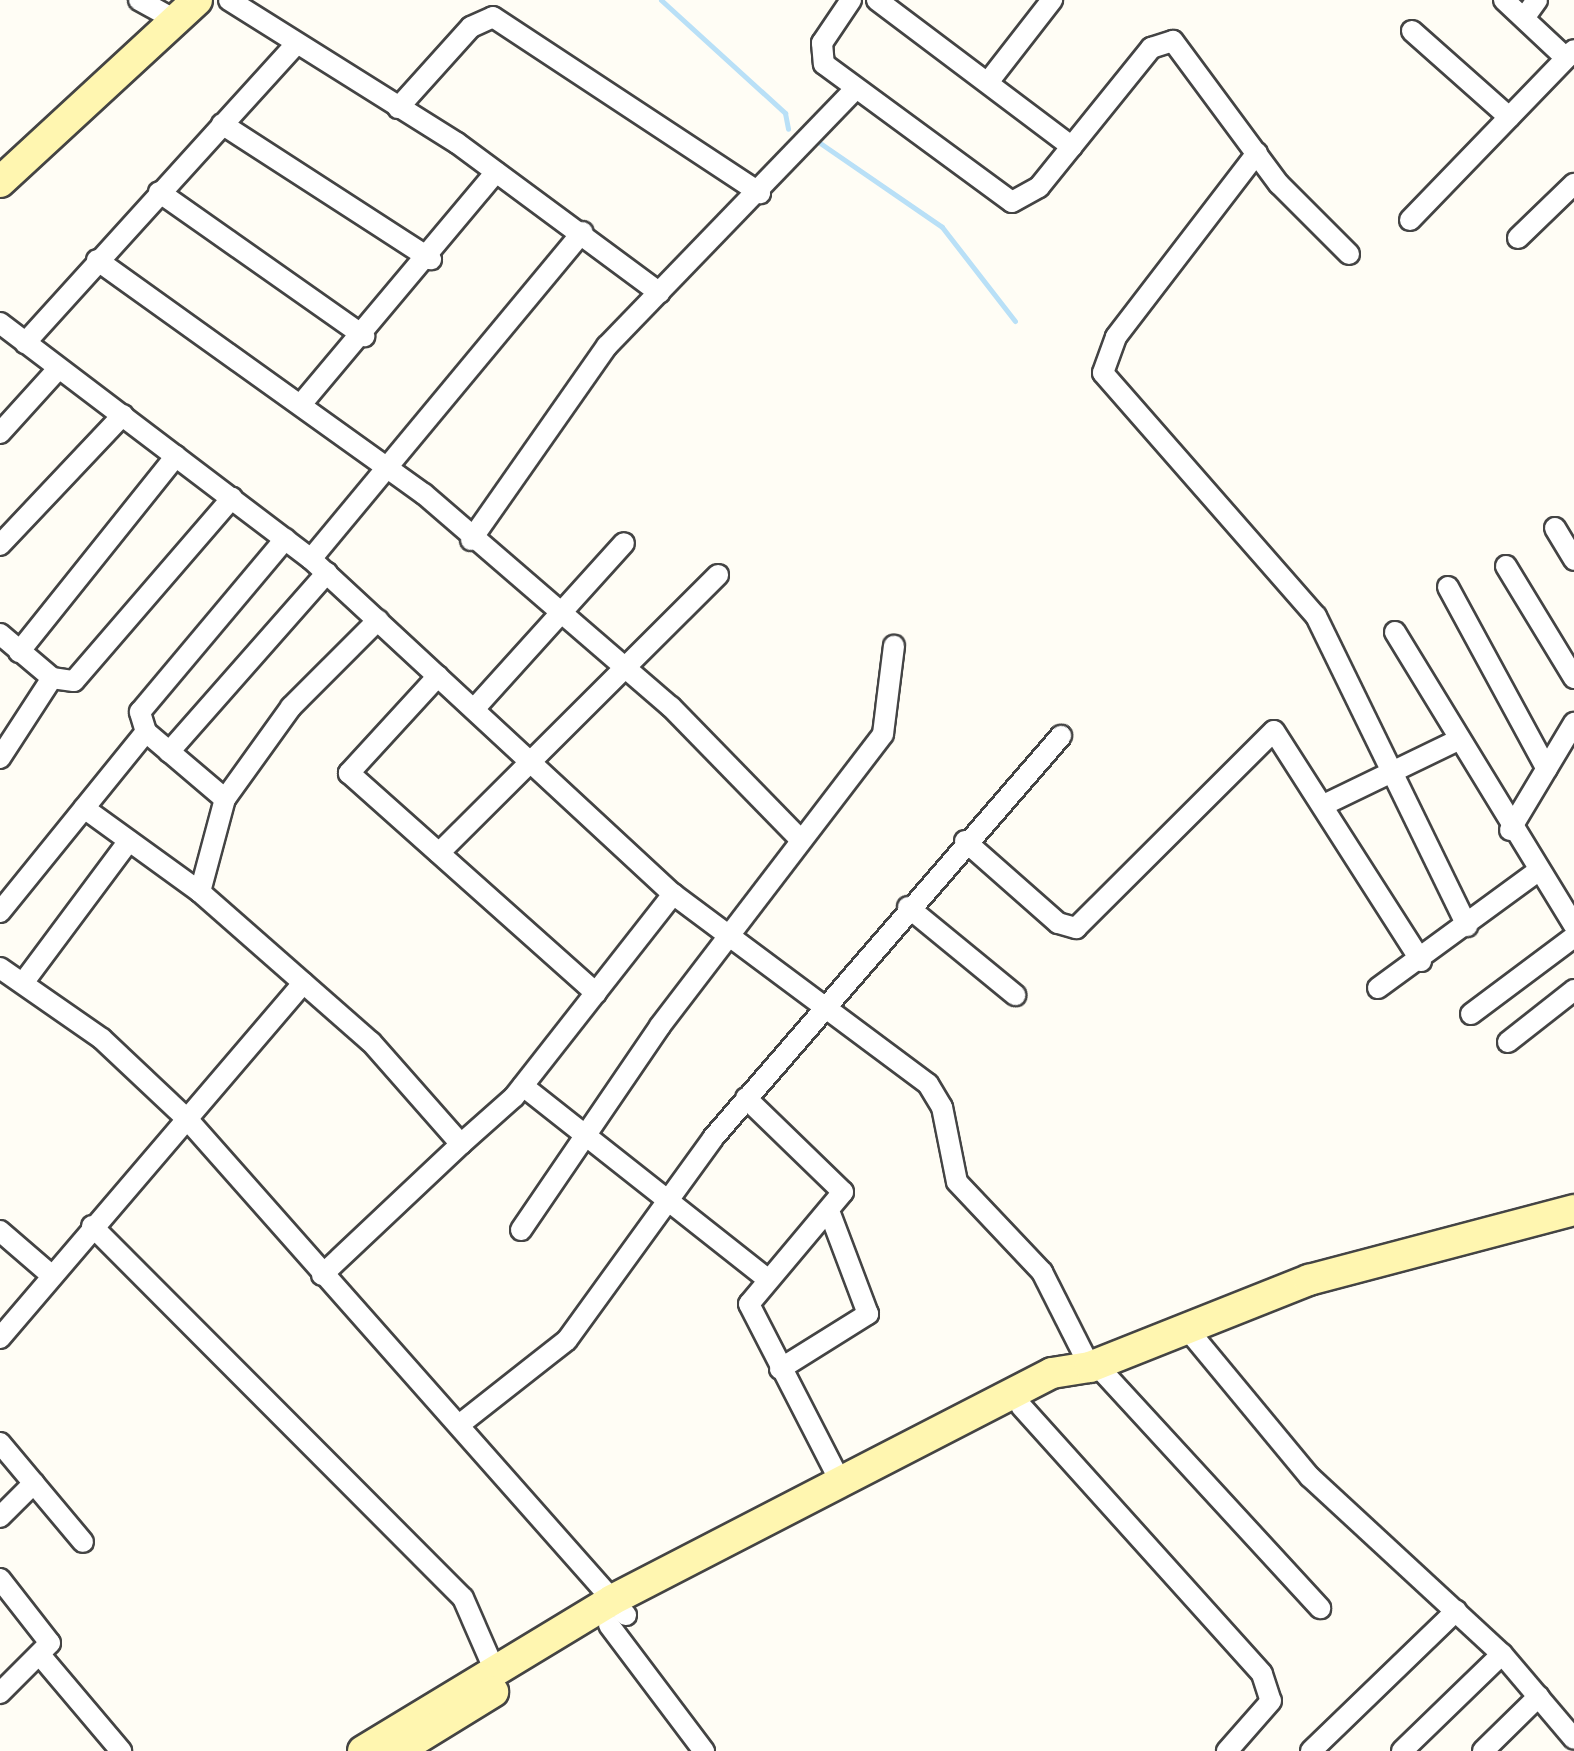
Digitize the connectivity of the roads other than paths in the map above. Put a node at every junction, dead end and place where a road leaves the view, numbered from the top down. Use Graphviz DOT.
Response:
graph roads {
  1 [pos="139,0"];
  2 [pos="229,0"];
  3 [pos="852,0"];
  4 [pos="877,0"];
  5 [pos="1052,0"];
  6 [pos="1504,0"];
  7 [pos="1538,0"];
  8 [pos="188,11"];
  9 [pos="1524,18"];
  10 [pos="1412,31"];
  11 [pos="296,44"];
  12 [pos="1570,54"];
  13 [pos="989,80"];
  14 [pos="854,90"];
  15 [pos="398,108"];
  16 [pos="1509,117"];
  17 [pos="222,124"];
  18 [pos="1072,147"];
  19 [pos="1258,152"];
  20 [pos="496,172"];
  21 [pos="0,182"];
  22 [pos="159,192"];
  23 [pos="1571,192"];
  24 [pos="760,194"];
  25 [pos="1410,220"];
  26 [pos="582,232"];
  27 [pos="1518,238"];
  28 [pos="1349,254"];
  29 [pos="98,260"];
  30 [pos="430,260"];
  31 [pos="660,293"];
  32 [pos="0,324"];
  33 [pos="364,336"];
  34 [pos="25,343"];
  35 [pos="58,369"];
  36 [pos="303,402"];
  37 [pos="122,415"];
  38 [pos="0,433"];
  39 [pos="176,456"];
  40 [pos="386,464"];
  41 [pos="232,498"];
  42 [pos="1555,528"];
  43 [pos="286,539"];
  44 [pos="472,540"];
  45 [pos="624,543"];
  46 [pos="0,545"];
  47 [pos="1574,560"];
  48 [pos="318,566"];
  49 [pos="1506,566"];
  50 [pos="718,576"];
  51 [pos="1448,587"];
  52 [pos="556,615"];
  53 [pos="378,620"];
  54 [pos="1395,632"];
  55 [pos="0,634"];
  56 [pos="894,646"];
  57 [pos="19,652"];
  58 [pos="623,668"];
  59 [pos="438,676"];
  60 [pos="52,678"];
  61 [pos="1574,678"];
  62 [pos="475,708"];
  63 [pos="1574,723"];
  64 [pos="146,732"];
  65 [pos="1061,736"];
  66 [pos="1456,741"];
  67 [pos="169,752"];
  68 [pos="0,758"];
  69 [pos="535,762"];
  70 [pos="1547,769"];
  71 [pos="1393,774"];
  72 [pos="225,799"];
  73 [pos="1328,803"];
  74 [pos="84,808"];
  75 [pos="1510,830"];
  76 [pos="130,840"];
  77 [pos="800,840"];
  78 [pos="964,840"];
  79 [pos="438,853"];
  80 [pos="1538,871"];
  81 [pos="200,892"];
  82 [pos="673,894"];
  83 [pos="908,907"];
  84 [pos="0,912"];
  85 [pos="1574,925"];
  86 [pos="1466,926"];
  87 [pos="727,936"];
  88 [pos="1574,937"];
  89 [pos="1421,961"];
  90 [pos="0,968"];
  91 [pos="23,983"];
  92 [pos="303,983"];
  93 [pos="1378,988"];
  94 [pos="1574,990"];
  95 [pos="596,992"];
  96 [pos="1015,995"];
  97 [pos="820,1011"];
  98 [pos="1471,1014"];
  99 [pos="1508,1042"];
  100 [pos="523,1086"];
  101 [pos="746,1098"];
  102 [pos="188,1120"];
  103 [pos="586,1135"];
  104 [pos="461,1144"];
  105 [pos="669,1197"];
  106 [pos="1574,1210"];
  107 [pos="831,1216"];
  108 [pos="92,1226"];
  109 [pos="1574,1228"];
  110 [pos="521,1230"];
  111 [pos="0,1231"];
  112 [pos="52,1275"];
  113 [pos="322,1275"];
  114 [pos="764,1276"];
  115 [pos="1194,1337"];
  116 [pos="0,1338"];
  117 [pos="780,1368"];
  118 [pos="1096,1370"];
  119 [pos="1021,1406"];
  120 [pos="459,1424"];
  121 [pos="0,1443"];
  122 [pos="838,1478"];
  123 [pos="34,1483"];
  124 [pos="0,1518"];
  125 [pos="83,1542"];
  126 [pos="0,1579"];
  127 [pos="1320,1608"];
  128 [pos="1456,1612"];
  129 [pos="615,1613"];
  130 [pos="40,1654"];
  131 [pos="1502,1654"];
  132 [pos="494,1669"];
  133 [pos="0,1693"];
  134 [pos="1539,1696"];
  135 [pos="1574,1738"];
  136 [pos="122,1751"];
  137 [pos="363,1751"];
  138 [pos="397,1751"];
  139 [pos="704,1751"];
  140 [pos="1228,1751"];
  141 [pos="1311,1751"];
  142 [pos="1402,1751"];
  143 [pos="1483,1751"];
  1 -- 8 [label="street"];
  2 -- 11 [label="street"];
  3 -- 14 [label="street"];
  4 -- 13 [label="street"];
  5 -- 13 [label="street"];
  6 -- 9 [label="street"];
  7 -- 9 [label="street"];
  8 -- 21 [label="main road"];
  9 -- 12 [label="street"];
  10 -- 16 [label="street"];
  11 -- 15 [label="street"];
  11 -- 17 [label="street"];
  12 -- 16 [label="street"];
  13 -- 18 [label="street"];
  14 -- 18 [label="street"];
  14 -- 24 [label="street"];
  15 -- 20 [label="street"];
  15 -- 24 [label="street"];
  16 -- 25 [label="street"];
  17 -- 22 [label="street"];
  17 -- 30 [label="street"];
  18 -- 19 [label="street"];
  19 -- 28 [label="street"];
  19 -- 71 [label="street"];
  20 -- 26 [label="street"];
  20 -- 30 [label="street"];
  22 -- 29 [label="street"];
  22 -- 33 [label="street"];
  23 -- 27 [label="street"];
  24 -- 31 [label="street"];
  26 -- 31 [label="street"];
  26 -- 40 [label="street"];
  29 -- 34 [label="street"];
  29 -- 36 [label="street"];
  30 -- 33 [label="street"];
  31 -- 44 [label="street"];
  32 -- 34 [label="street"];
  33 -- 36 [label="street"];
  34 -- 35 [label="street"];
  35 -- 37 [label="street"];
  35 -- 38 [label="street"];
  36 -- 40 [label="street"];
  37 -- 39 [label="street"];
  37 -- 46 [label="street"];
  39 -- 41 [label="street"];
  39 -- 57 [label="street"];
  40 -- 44 [label="street"];
  40 -- 48 [label="street"];
  41 -- 43 [label="street"];
  41 -- 60 [label="street"];
  42 -- 47 [label="street"];
  43 -- 48 [label="street"];
  43 -- 64 [label="street"];
  44 -- 52 [label="street"];
  45 -- 52 [label="street"];
  48 -- 53 [label="street"];
  48 -- 67 [label="street"];
  49 -- 61 [label="street"];
  50 -- 58 [label="street"];
  51 -- 70 [label="street"];
  52 -- 58 [label="street"];
  52 -- 62 [label="street"];
  53 -- 59 [label="street"];
  53 -- 72 [label="street"];
  54 -- 66 [label="street"];
  55 -- 57 [label="street"];
  56 -- 77 [label="street"];
  57 -- 60 [label="street"];
  58 -- 69 [label="street"];
  58 -- 77 [label="street"];
  59 -- 62 [label="street"];
  59 -- 79 [label="street"];
  60 -- 68 [label="street"];
  62 -- 69 [label="street"];
  63 -- 70 [label="street"];
  64 -- 67 [label="street"];
  64 -- 74 [label="street"];
  65 -- 78 [label="street"];
  66 -- 71 [label="street"];
  66 -- 75 [label="street"];
  67 -- 72 [label="street"];
  69 -- 79 [label="street"];
  69 -- 82 [label="street"];
  70 -- 75 [label="street"];
  71 -- 73 [label="street"];
  71 -- 86 [label="street"];
  72 -- 81 [label="street"];
  73 -- 78 [label="street"];
  73 -- 89 [label="street"];
  74 -- 76 [label="street"];
  74 -- 84 [label="street"];
  75 -- 80 [label="street"];
  76 -- 81 [label="street"];
  76 -- 91 [label="street"];
  77 -- 87 [label="street"];
  78 -- 83 [label="street"];
  79 -- 95 [label="street"];
  80 -- 85 [label="street"];
  80 -- 86 [label="street"];
  81 -- 92 [label="street"];
  82 -- 87 [label="street"];
  82 -- 95 [label="street"];
  83 -- 96 [label="street"];
  83 -- 97 [label="street"];
  86 -- 89 [label="street"];
  87 -- 97 [label="street"];
  87 -- 103 [label="street"];
  88 -- 98 [label="street"];
  89 -- 93 [label="street"];
  90 -- 91 [label="street"];
  91 -- 102 [label="street"];
  92 -- 102 [label="street"];
  92 -- 104 [label="street"];
  94 -- 99 [label="street"];
  95 -- 100 [label="street"];
  97 -- 101 [label="street"];
  97 -- 118 [label="street"];
  100 -- 103 [label="street"];
  100 -- 104 [label="street"];
  101 -- 105 [label="street"];
  101 -- 107 [label="street"];
  102 -- 108 [label="street"];
  102 -- 113 [label="street"];
  103 -- 105 [label="street"];
  103 -- 110 [label="street"];
  104 -- 113 [label="street"];
  105 -- 114 [label="street"];
  105 -- 120 [label="street"];
  106 -- 118 [label="main road"];
  107 -- 114 [label="street"];
  107 -- 117 [label="street"];
  108 -- 112 [label="street"];
  108 -- 132 [label="street"];
  109 -- 115 [label="main road"];
  111 -- 112 [label="street"];
  112 -- 116 [label="street"];
  113 -- 120 [label="street"];
  114 -- 117 [label="street"];
  115 -- 118 [label="main road"];
  115 -- 128 [label="street"];
  117 -- 122 [label="street"];
  118 -- 119 [label="main road"];
  118 -- 122 [label="main road"];
  118 -- 127 [label="street"];
  119 -- 129 [label="main road"];
  119 -- 140 [label="street"];
  120 -- 129 [label="street"];
  121 -- 123 [label="street"];
  122 -- 129 [label="main road"];
  123 -- 124 [label="street"];
  123 -- 125 [label="street"];
  126 -- 130 [label="street"];
  128 -- 131 [label="street"];
  128 -- 141 [label="street"];
  129 -- 132 [label="main road"];
  129 -- 138 [label="main road"];
  129 -- 139 [label="street"];
  130 -- 133 [label="street"];
  130 -- 136 [label="street"];
  131 -- 134 [label="street"];
  131 -- 142 [label="street"];
  132 -- 137 [label="main road"];
  134 -- 135 [label="street"];
  134 -- 143 [label="street"];
}
